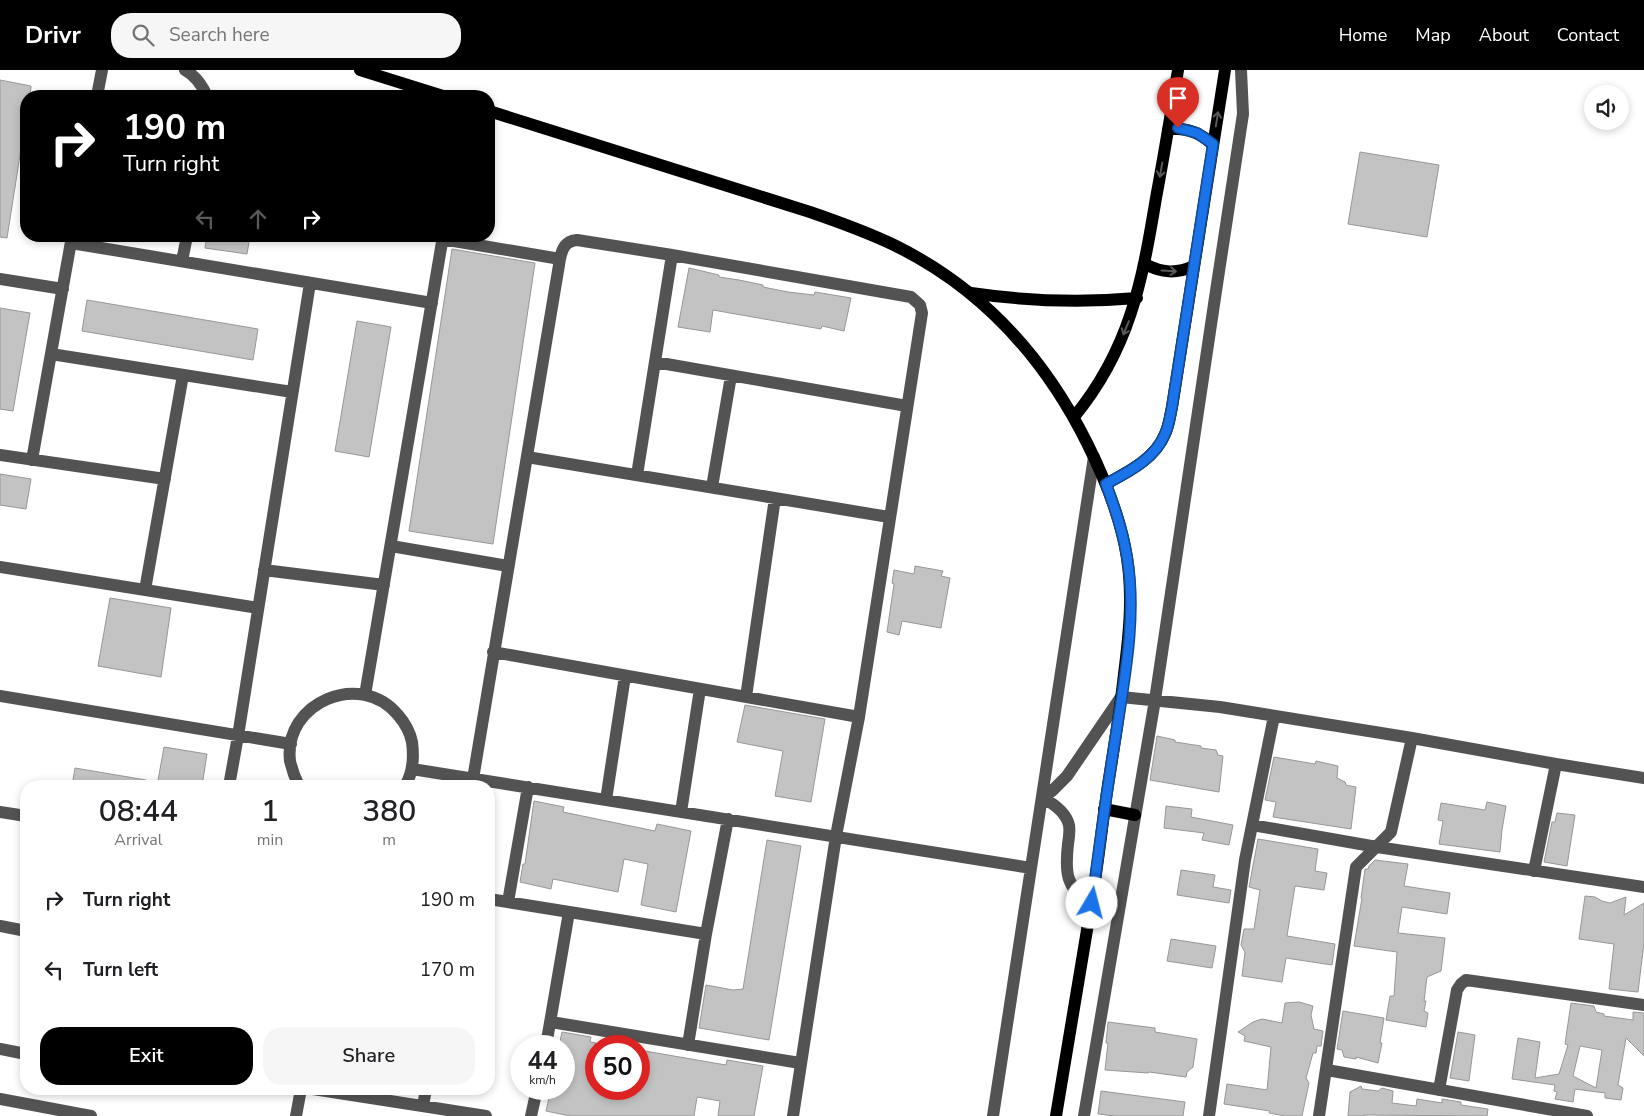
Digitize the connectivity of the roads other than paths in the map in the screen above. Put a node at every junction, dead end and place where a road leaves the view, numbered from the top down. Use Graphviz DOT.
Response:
graph roads {
  1 [pos="102,70"];
  2 [pos="186,70"];
  3 [pos="360,70"];
  4 [pos="1178,70"];
  5 [pos="1225,70"];
  6 [pos="1241,70"];
  7 [pos="98,90"];
  8 [pos="204,90"];
  9 [pos="424,90"];
  10 [pos="495,113"];
  11 [pos="1168,129"];
  12 [pos="1213,144"];
  13 [pos="71,242"];
  14 [pos="87,242"];
  15 [pos="185,242"];
  16 [pos="442,242"];
  17 [pos="465,242"];
  18 [pos="672,255"];
  19 [pos="560,259"];
  20 [pos="182,261"];
  21 [pos="1145,264"];
  22 [pos="1194,266"];
  23 [pos="0,279"];
  24 [pos="310,283"];
  25 [pos="63,289"];
  26 [pos="971,293"];
  27 [pos="1136,298"];
  28 [pos="432,303"];
  29 [pos="51,354"];
  30 [pos="655,362"];
  31 [pos="183,375"];
  32 [pos="731,376"];
  33 [pos="292,392"];
  34 [pos="907,406"];
  35 [pos="1074,417"];
  36 [pos="0,455"];
  37 [pos="527,456"];
  38 [pos="1094,457"];
  39 [pos="32,460"];
  40 [pos="637,475"];
  41 [pos="165,479"];
  42 [pos="1106,484"];
  43 [pos="712,487"];
  44 [pos="774,498"];
  45 [pos="889,517"];
  46 [pos="391,546"];
  47 [pos="508,566"];
  48 [pos="0,567"];
  49 [pos="264,570"];
  50 [pos="384,585"];
  51 [pos="145,590"];
  52 [pos="258,608"];
  53 [pos="493,652"];
  54 [pos="625,676"];
  55 [pos="700,689"];
  56 [pos="366,695"];
  57 [pos="0,696"];
  58 [pos="746,697"];
  59 [pos="1121,697"];
  60 [pos="1155,700"];
  61 [pos="1274,716"];
  62 [pos="858,717"];
  63 [pos="238,736"];
  64 [pos="1412,738"];
  65 [pos="291,744"];
  66 [pos="1556,764"];
  67 [pos="412,769"];
  68 [pos="1644,778"];
  69 [pos="473,779"];
  70 [pos="230,780"];
  71 [pos="296,780"];
  72 [pos="407,780"];
  73 [pos="480,780"];
  74 [pos="495,782"];
  75 [pos="528,787"];
  76 [pos="1043,798"];
  77 [pos="606,800"];
  78 [pos="1104,809"];
  79 [pos="0,812"];
  80 [pos="681,812"];
  81 [pos="20,815"];
  82 [pos="1135,815"];
  83 [pos="728,819"];
  84 [pos="1252,825"];
  85 [pos="836,836"];
  86 [pos="1377,848"];
  87 [pos="1031,868"];
  88 [pos="1534,871"];
  89 [pos="1644,887"];
  90 [pos="495,900"];
  91 [pos="508,902"];
  92 [pos="1092,903"];
  93 [pos="569,912"];
  94 [pos="0,926"];
  95 [pos="20,929"];
  96 [pos="706,934"];
  97 [pos="1644,1005"];
  98 [pos="551,1022"];
  99 [pos="548,1035"];
  100 [pos="688,1045"];
  101 [pos="0,1049"];
  102 [pos="20,1053"];
  103 [pos="800,1063"];
  104 [pos="1327,1070"];
  105 [pos="1440,1090"];
  106 [pos="300,1095"];
  107 [pos="352,1095"];
  108 [pos="425,1095"];
  109 [pos="0,1099"];
  110 [pos="535,1100"];
  111 [pos="423,1106"];
  112 [pos="91,1116"];
  113 [pos="296,1116"];
  114 [pos="486,1116"];
  115 [pos="531,1116"];
  116 [pos="793,1116"];
  117 [pos="993,1116"];
  118 [pos="1056,1116"];
  119 [pos="1084,1116"];
  120 [pos="1209,1116"];
  121 [pos="1319,1116"];
  122 [pos="1587,1116"];
  1 -- 7 [label="street"];
  2 -- 8 [label="street"];
  3 -- 9 [label="main road"];
  4 -- 11 [label="main road"];
  12 -- 5 [label="main road, one-way"];
  6 -- 60 [label="street"];
  10 -- 26 [label="main road"];
  11 -- 12 [label="main road"];
  11 -- 21 [label="main road, one-way"];
  12 -- 22 [label="main road"];
  13 -- 25 [label="street"];
  14 -- 20 [label="street"];
  15 -- 20 [label="street"];
  16 -- 28 [label="street"];
  17 -- 19 [label="street"];
  18 -- 19 [label="street"];
  18 -- 30 [label="street"];
  18 -- 34 [label="street"];
  19 -- 37 [label="street"];
  20 -- 24 [label="street"];
  21 -- 22 [label="main road, one-way"];
  21 -- 27 [label="main road"];
  22 -- 42 [label="main road"];
  23 -- 25 [label="street"];
  24 -- 28 [label="street"];
  24 -- 33 [label="street"];
  25 -- 29 [label="street"];
  26 -- 27 [label="main road"];
  26 -- 35 [label="main road"];
  27 -- 35 [label="main road, one-way"];
  28 -- 46 [label="street"];
  29 -- 31 [label="street"];
  29 -- 39 [label="street"];
  30 -- 32 [label="street"];
  30 -- 40 [label="street"];
  31 -- 33 [label="street"];
  31 -- 41 [label="street"];
  32 -- 34 [label="street"];
  32 -- 43 [label="street"];
  33 -- 49 [label="street"];
  34 -- 45 [label="street"];
  35 -- 38 [label="main road"];
  36 -- 39 [label="street"];
  37 -- 40 [label="street"];
  37 -- 47 [label="street"];
  38 -- 42 [label="main road"];
  38 -- 76 [label="street"];
  39 -- 41 [label="street"];
  40 -- 43 [label="street"];
  41 -- 51 [label="street"];
  42 -- 59 [label="main road"];
  43 -- 44 [label="street"];
  44 -- 45 [label="street"];
  44 -- 58 [label="street"];
  45 -- 62 [label="street"];
  46 -- 47 [label="street"];
  46 -- 50 [label="street"];
  47 -- 53 [label="street"];
  48 -- 51 [label="street"];
  49 -- 50 [label="street"];
  49 -- 52 [label="street"];
  50 -- 56 [label="street"];
  51 -- 52 [label="street"];
  52 -- 63 [label="street"];
  53 -- 54 [label="street"];
  53 -- 69 [label="street"];
  54 -- 55 [label="street"];
  54 -- 77 [label="street"];
  55 -- 58 [label="street"];
  55 -- 80 [label="street"];
  56 -- 65 [label="street"];
  56 -- 67 [label="street"];
  57 -- 63 [label="street"];
  58 -- 62 [label="street"];
  59 -- 60 [label="street"];
  59 -- 76 [label="street"];
  59 -- 78 [label="main road"];
  60 -- 61 [label="street"];
  60 -- 82 [label="street"];
  61 -- 64 [label="street"];
  61 -- 84 [label="street"];
  62 -- 85 [label="street"];
  63 -- 65 [label="street"];
  63 -- 70 [label="street"];
  64 -- 66 [label="street"];
  64 -- 86 [label="street"];
  65 -- 71 [label="street"];
  66 -- 68 [label="street"];
  66 -- 88 [label="street"];
  67 -- 69 [label="street"];
  67 -- 72 [label="street"];
  69 -- 73 [label="street"];
  74 -- 75 [label="street"];
  75 -- 77 [label="street"];
  75 -- 91 [label="street"];
  76 -- 87 [label="street"];
  76 -- 92 [label="street"];
  77 -- 80 [label="street"];
  78 -- 82 [label="main road"];
  78 -- 92 [label="main road"];
  79 -- 81 [label="street"];
  80 -- 83 [label="street"];
  82 -- 119 [label="street"];
  83 -- 85 [label="street"];
  83 -- 96 [label="street"];
  84 -- 86 [label="street"];
  84 -- 120 [label="street"];
  85 -- 87 [label="street"];
  85 -- 103 [label="street"];
  86 -- 88 [label="street"];
  86 -- 104 [label="street"];
  87 -- 117 [label="street"];
  88 -- 89 [label="street"];
  90 -- 91 [label="street"];
  91 -- 93 [label="street"];
  92 -- 118 [label="main road"];
  93 -- 96 [label="street"];
  93 -- 98 [label="street"];
  94 -- 95 [label="street"];
  96 -- 100 [label="street"];
  97 -- 105 [label="street"];
  98 -- 99 [label="street"];
  98 -- 100 [label="street"];
  100 -- 103 [label="street"];
  101 -- 102 [label="street"];
  103 -- 116 [label="street"];
  104 -- 105 [label="street"];
  104 -- 121 [label="street"];
  105 -- 122 [label="street"];
  106 -- 113 [label="street"];
  107 -- 111 [label="street"];
  108 -- 111 [label="street"];
  109 -- 112 [label="street"];
  110 -- 115 [label="street"];
  111 -- 114 [label="street"];
}
